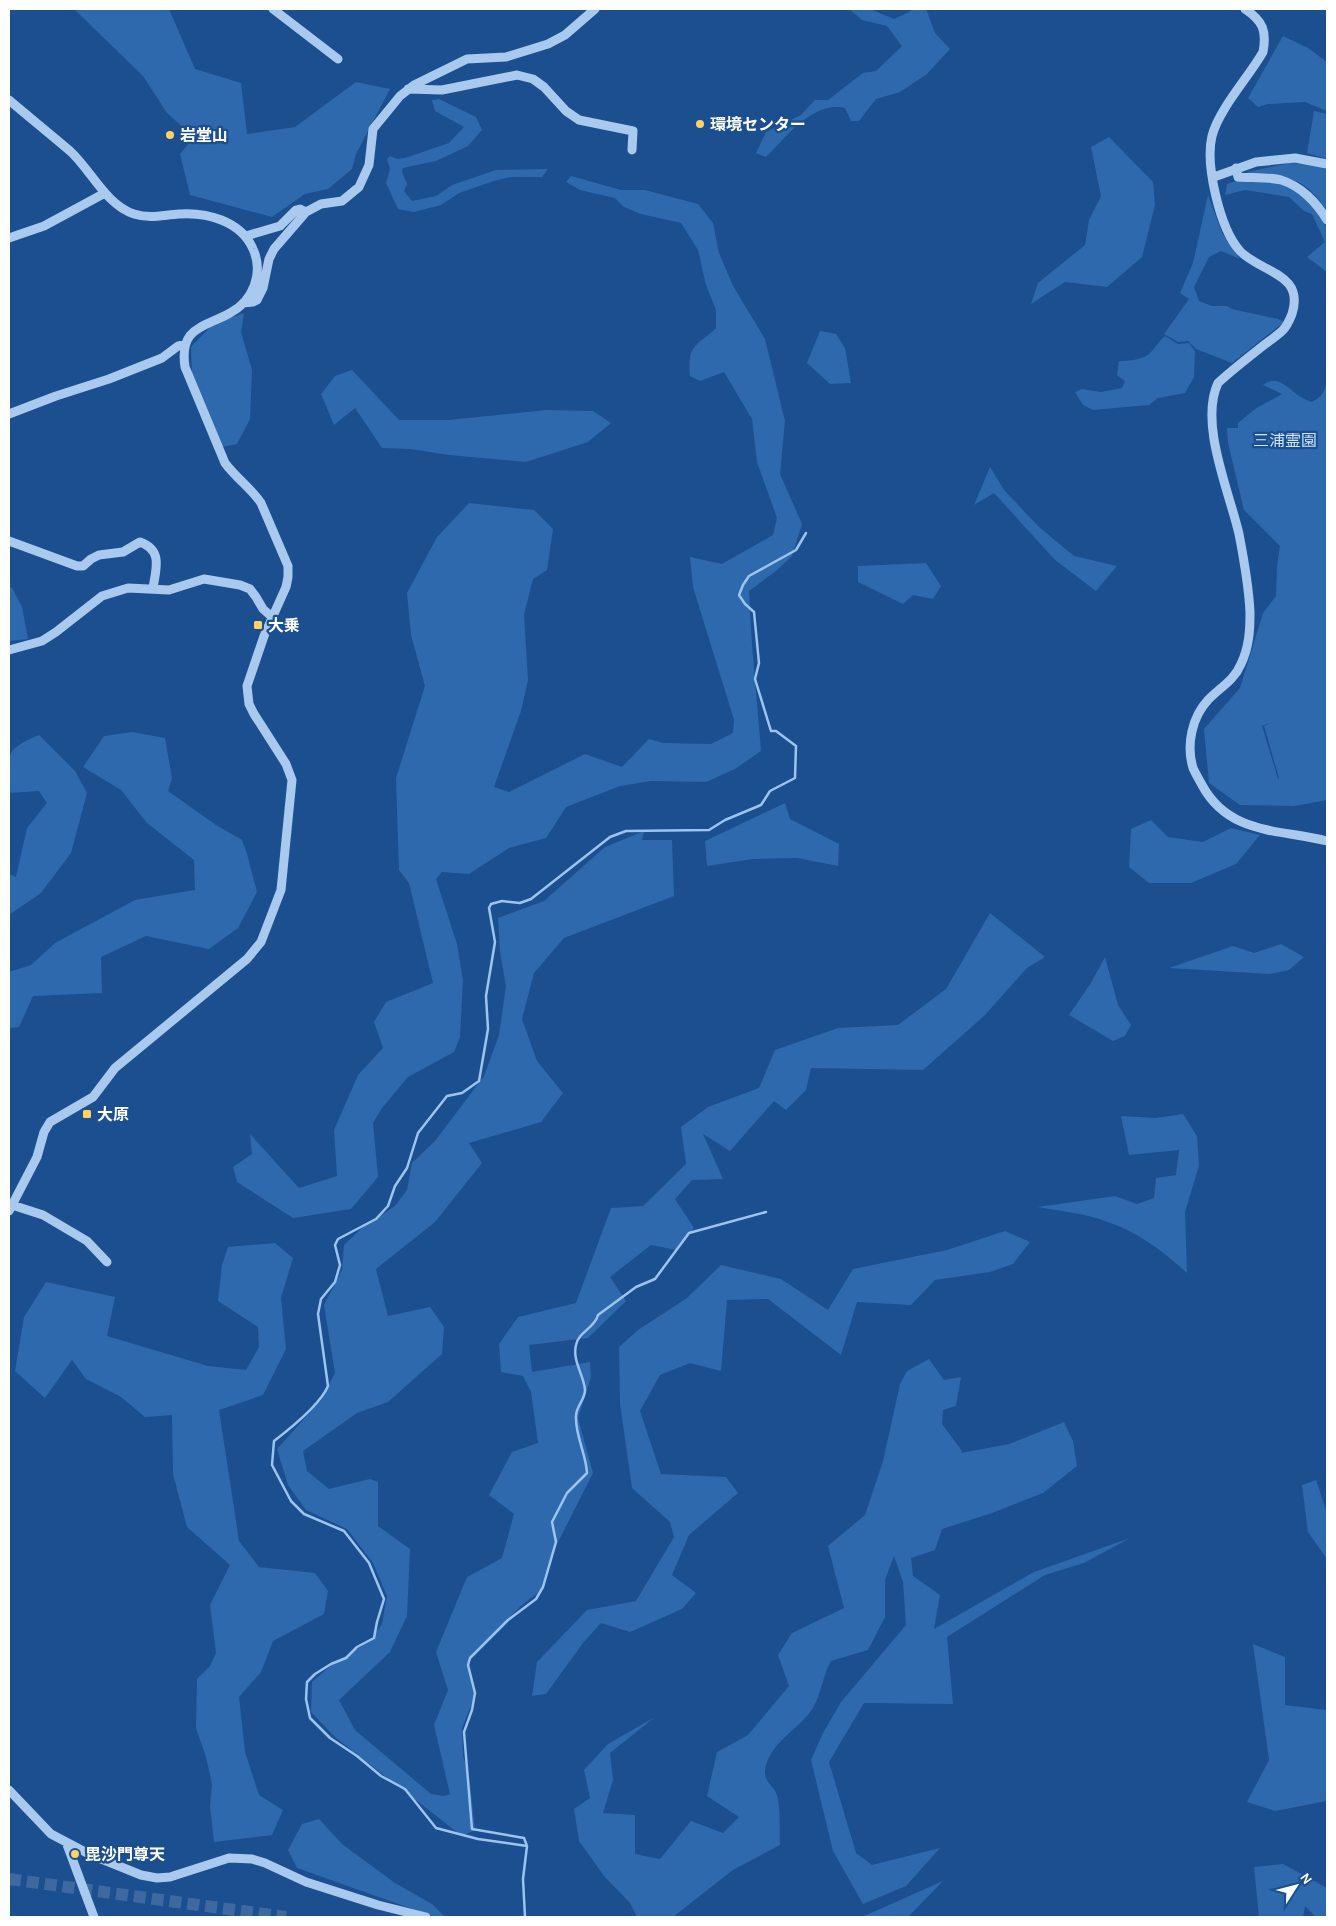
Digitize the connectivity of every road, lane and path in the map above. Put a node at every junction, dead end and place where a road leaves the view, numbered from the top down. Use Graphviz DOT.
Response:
graph roads {
  1 [pos="273,9"];
  2 [pos="595,9"];
  3 [pos="1245,9"];
  4 [pos="338,59"];
  5 [pos="408,90"];
  6 [pos="9,100"];
  7 [pos="632,150"];
  8 [pos="1327,164"];
  9 [pos="1236,168"];
  10 [pos="1214,177"];
  11 [pos="105,193"];
  12 [pos="306,212"];
  13 [pos="1327,220"];
  14 [pos="246,236"];
  15 [pos="9,238"];
  16 [pos="243,303"];
  17 [pos="185,344"];
  18 [pos="9,414"];
  19 [pos="9,541"];
  20 [pos="153,588"];
  21 [pos="272,617"];
  22 [pos="9,650"];
  23 [pos="1327,841"];
  24 [pos="10,1208"];
  25 [pos="107,1262"];
  26 [pos="9,1790"];
  27 [pos="66,1842"];
  28 [pos="94,1917"];
  29 [pos="426,1917"];
  1 -- 4 [label="street"];
  2 -- 5 [label="street"];
  3 -- 10 [label="street"];
  5 -- 7 [label="street"];
  5 -- 12 [label="street"];
  6 -- 11 [label="street"];
  8 -- 9 [label="street"];
  9 -- 10 [label="street"];
  9 -- 13 [label="street"];
  10 -- 23 [label="street"];
  11 -- 14 [label="street"];
  11 -- 15 [label="street"];
  12 -- 14 [label="street"];
  12 -- 16 [label="street"];
  14 -- 16 [label="street"];
  16 -- 17 [label="street"];
  17 -- 18 [label="street"];
  17 -- 21 [label="street"];
  19 -- 20 [label="street"];
  20 -- 21 [label="street"];
  20 -- 22 [label="street"];
  21 -- 24 [label="street"];
  24 -- 25 [label="street"];
  26 -- 27 [label="street"];
  27 -- 28 [label="street"];
  27 -- 29 [label="street"];
}
